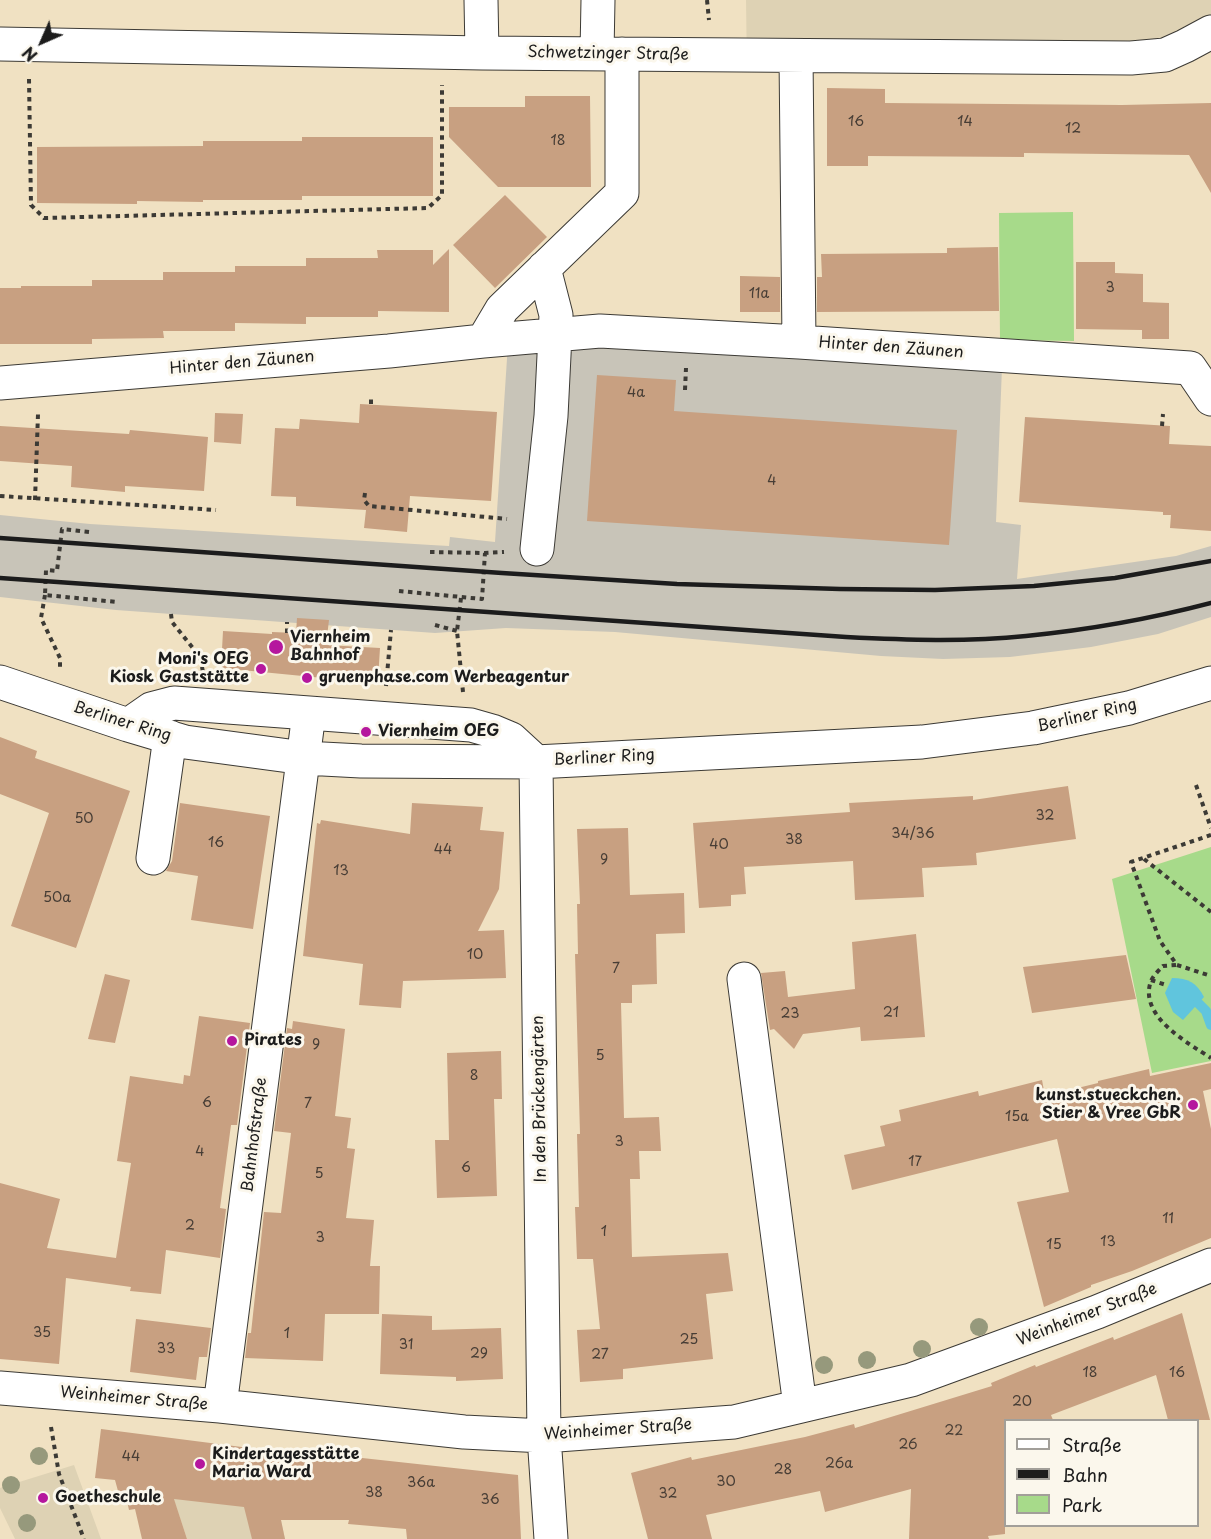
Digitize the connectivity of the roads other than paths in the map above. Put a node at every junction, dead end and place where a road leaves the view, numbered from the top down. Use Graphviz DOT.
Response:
graph roads {
  1 [pos="481,0"];
  2 [pos="598,0"];
  3 [pos="1211,32"];
  4 [pos="14,44"];
  5 [pos="482,53"];
  6 [pos="610,54"];
  7 [pos="796,56"];
  8 [pos="544,268"];
  9 [pos="555,336"];
  10 [pos="483,341"];
  11 [pos="799,342"];
  12 [pos="0,383"];
  13 [pos="1211,399"];
  14 [pos="539,536"];
  15 [pos="0,682"];
  16 [pos="1211,683"];
  17 [pos="309,713"];
  18 [pos="128,726"];
  19 [pos="170,737"];
  20 [pos="304,758"];
  21 [pos="536,762"];
  22 [pos="153,858"];
  23 [pos="744,979"];
  24 [pos="1211,1265"];
  25 [pos="0,1388"];
  26 [pos="220,1406"];
  27 [pos="800,1406"];
  28 [pos="544,1436"];
  29 [pos="551,1539"];
  1 -- 5 [label="street"];
  2 -- 6 [label="street"];
  3 -- 7 [label="street, Schwetzinger Straße"];
  4 -- 5 [label="street, Schwetzinger Straße"];
  5 -- 6 [label="street, Schwetzinger Straße"];
  6 -- 7 [label="street, Schwetzinger Straße"];
  6 -- 8 [label="street"];
  7 -- 11 [label="street"];
  8 -- 9 [label="street"];
  8 -- 10 [label="street"];
  9 -- 10 [label="street, Hinter den Zäunen"];
  9 -- 11 [label="street, Hinter den Zäunen"];
  9 -- 14 [label="street"];
  10 -- 12 [label="street, Hinter den Zäunen"];
  11 -- 13 [label="street, Hinter den Zäunen"];
  15 -- 18 [label="street, Berliner Ring"];
  16 -- 21 [label="street, Berliner Ring"];
  17 -- 18 [label="street"];
  17 -- 20 [label="street, Bahnhofstraße"];
  17 -- 21 [label="street"];
  18 -- 19 [label="street, Berliner Ring"];
  19 -- 20 [label="street, Berliner Ring"];
  19 -- 22 [label="street"];
  20 -- 21 [label="street, Berliner Ring"];
  20 -- 26 [label="street, Bahnhofstraße"];
  21 -- 28 [label="street, In den Brückengärten"];
  23 -- 27 [label="street"];
  24 -- 27 [label="street, Weinheimer Straße"];
  25 -- 26 [label="street, Weinheimer Straße"];
  26 -- 28 [label="street, Weinheimer Straße"];
  27 -- 28 [label="street, Weinheimer Straße"];
  28 -- 29 [label="street, In den Brückengärten"];
}
